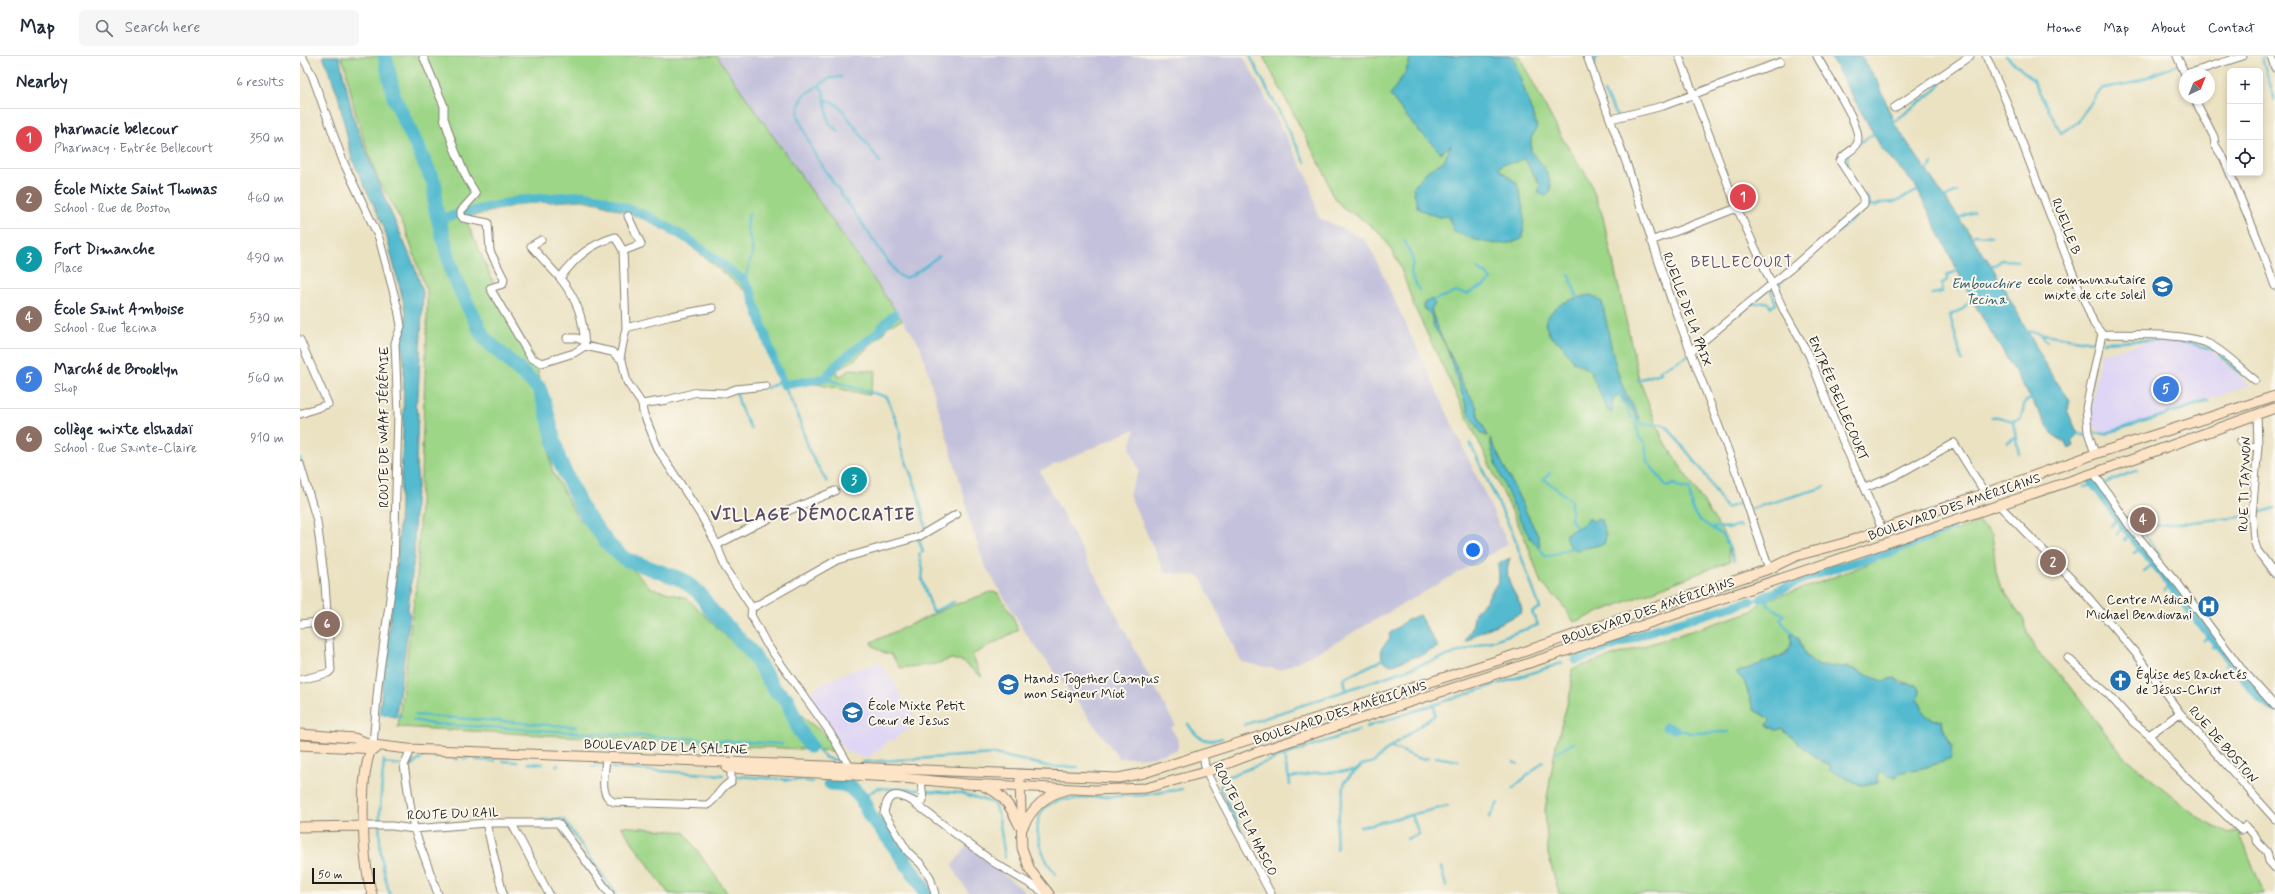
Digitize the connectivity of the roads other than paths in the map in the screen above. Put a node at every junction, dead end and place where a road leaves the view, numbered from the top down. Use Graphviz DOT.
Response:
graph roads {
  1 [pos="302,56"];
  2 [pos="423,56"];
  3 [pos="1587,56"];
  4 [pos="1679,56"];
  5 [pos="1817,56"];
  6 [pos="1970,56"];
  7 [pos="1986,56"];
  8 [pos="2177,56"];
  9 [pos="2242,56"];
  10 [pos="2271,56"];
  11 [pos="1780,62"];
  12 [pos="2183,68"];
  13 [pos="2205,68"];
  14 [pos="2275,68"];
  15 [pos="1694,95"];
  16 [pos="2197,104"];
  17 [pos="1894,108"];
  18 [pos="1611,119"];
  19 [pos="1737,208"];
  20 [pos="628,216"];
  21 [pos="541,240"];
  22 [pos="1651,241"];
  23 [pos="624,252"];
  24 [pos="560,278"];
  25 [pos="1771,284"];
  26 [pos="2275,286"];
  27 [pos="714,308"];
  28 [pos="626,328"];
  29 [pos="2102,334"];
  30 [pos="567,338"];
  31 [pos="300,340"];
  32 [pos="584,344"];
  33 [pos="1690,352"];
  34 [pos="620,358"];
  35 [pos="2255,380"];
  36 [pos="766,386"];
  37 [pos="2275,396"];
  38 [pos="642,404"];
  39 [pos="2275,408"];
  40 [pos="300,414"];
  41 [pos="2257,414"];
  42 [pos="2240,442"];
  43 [pos="2258,446"];
  44 [pos="2095,454"];
  45 [pos="300,464"];
  46 [pos="2094,472"];
  47 [pos="1865,488"];
  48 [pos="835,491"];
  49 [pos="1984,493"];
  50 [pos="1998,504"];
  51 [pos="957,514"];
  52 [pos="1882,529"];
  53 [pos="717,545"];
  54 [pos="1769,569"];
  55 [pos="2275,574"];
  56 [pos="752,608"];
  57 [pos="327,622"];
  58 [pos="300,624"];
  59 [pos="2068,658"];
  60 [pos="300,680"];
  61 [pos="2275,706"];
  62 [pos="2180,713"];
  63 [pos="300,734"];
  64 [pos="2149,735"];
  65 [pos="300,745"];
  66 [pos="372,747"];
  67 [pos="409,754"];
  68 [pos="1203,754"];
  69 [pos="606,760"];
  70 [pos="731,768"];
  71 [pos="808,769"];
  72 [pos="848,769"];
  73 [pos="1206,772"];
  74 [pos="1020,774"];
  75 [pos="921,780"];
  76 [pos="967,784"];
  77 [pos="1020,786"];
  78 [pos="1074,788"];
  79 [pos="910,800"];
  80 [pos="2275,819"];
  81 [pos="486,823"];
  82 [pos="512,824"];
  83 [pos="364,826"];
  84 [pos="300,827"];
  85 [pos="414,829"];
  86 [pos="1021,830"];
  87 [pos="2275,868"];
  88 [pos="372,894"];
  89 [pos="438,894"];
  90 [pos="504,894"];
  91 [pos="549,894"];
  92 [pos="610,894"];
  93 [pos="935,894"];
  94 [pos="1048,894"];
  95 [pos="1271,894"];
  1 -- 66 [label="street, ROUTE DE WAAF JÉRÉMIE"];
  2 -- 32 [label="street"];
  3 -- 18 [label="street, RUELLE DE LA PAIX"];
  4 -- 15 [label="street, ENTRÉE BELLECOURT"];
  5 -- 25 [label="street"];
  6 -- 17 [label="street"];
  7 -- 29 [label="street, RUELLE B"];
  8 -- 12 [label="street"];
  9 -- 13 [label="street"];
  10 -- 14 [label="street"];
  11 -- 15 [label="street"];
  15 -- 18 [label="street"];
  15 -- 19 [label="street, ENTRÉE BELLECOURT"];
  16 -- 26 [label="street"];
  18 -- 22 [label="street, RUELLE DE LA PAIX"];
  19 -- 22 [label="street"];
  19 -- 25 [label="street, ENTRÉE BELLECOURT"];
  20 -- 23 [label="street"];
  21 -- 24 [label="street"];
  22 -- 33 [label="street, RUELLE DE LA PAIX"];
  23 -- 24 [label="street"];
  23 -- 28 [label="street"];
  24 -- 32 [label="street"];
  25 -- 33 [label="street"];
  25 -- 47 [label="street, ENTRÉE BELLECOURT"];
  27 -- 28 [label="street"];
  28 -- 34 [label="street"];
  29 -- 35 [label="street"];
  29 -- 44 [label="street"];
  30 -- 32 [label="street"];
  31 -- 40 [label="street"];
  32 -- 34 [label="street"];
  33 -- 54 [label="street, RUELLE DE LA PAIX"];
  34 -- 38 [label="street"];
  36 -- 38 [label="street"];
  37 -- 44 [label="main road, BOULEVARD DES AMÉRICAINS"];
  38 -- 53 [label="street"];
  39 -- 41 [label="main road, BOULEVARD DES AMÉRICAINS"];
  41 -- 43 [label="street, RUE TI TAYWON"];
  41 -- 46 [label="main road, BOULEVARD DES AMÉRICAINS"];
  42 -- 43 [label="street"];
  43 -- 55 [label="street, RUE TI TAYWON"];
  44 -- 49 [label="main road, BOULEVARD DES AMÉRICAINS"];
  45 -- 57 [label="street"];
  46 -- 50 [label="main road, BOULEVARD DES AMÉRICAINS"];
  46 -- 61 [label="street"];
  47 -- 49 [label="street"];
  47 -- 52 [label="street, ENTRÉE BELLECOURT"];
  48 -- 53 [label="street"];
  49 -- 52 [label="main road, BOULEVARD DES AMÉRICAINS"];
  50 -- 62 [label="street, RUE DE BOSTON"];
  50 -- 73 [label="main road, BOULEVARD DES AMÉRICAINS"];
  51 -- 56 [label="street"];
  52 -- 54 [label="main road, BOULEVARD DES AMÉRICAINS"];
  53 -- 56 [label="street"];
  54 -- 68 [label="main road, BOULEVARD DES AMÉRICAINS"];
  56 -- 72 [label="street"];
  57 -- 58 [label="street"];
  57 -- 60 [label="street"];
  59 -- 64 [label="street"];
  62 -- 64 [label="street"];
  62 -- 80 [label="street, RUE DE BOSTON"];
  63 -- 66 [label="main road, BOULEVARD DE LA SALINE"];
  64 -- 87 [label="street"];
  65 -- 66 [label="main road, BOULEVARD DE LA SALINE"];
  66 -- 67 [label="main road, BOULEVARD DE LA SALINE"];
  66 -- 71 [label="main road, BOULEVARD DE LA SALINE"];
  66 -- 83 [label="main road"];
  67 -- 69 [label="main road, BOULEVARD DE LA SALINE"];
  67 -- 85 [label="street"];
  68 -- 73 [label="street, ROUTE DE LA HASCO"];
  68 -- 74 [label="main road, BOULEVARD DES AMÉRICAINS"];
  69 -- 70 [label="main road, BOULEVARD DE LA SALINE"];
  69 -- 70 [label="street"];
  70 -- 71 [label="main road, BOULEVARD DE LA SALINE"];
  71 -- 72 [label="main road, BOULEVARD DE LA SALINE"];
  72 -- 74 [label="main road, BOULEVARD DE LA SALINE"];
  72 -- 75 [label="main road, BOULEVARD DE LA SALINE"];
  73 -- 78 [label="main road, BOULEVARD DES AMÉRICAINS"];
  73 -- 95 [label="street, ROUTE DE LA HASCO"];
  74 -- 77 [label="main road"];
  75 -- 76 [label="main road, BOULEVARD DE LA SALINE"];
  75 -- 79 [label="street"];
  76 -- 77 [label="main road, BOULEVARD DE LA SALINE"];
  76 -- 86 [label="main road"];
  77 -- 78 [label="main road, BOULEVARD DES AMÉRICAINS"];
  77 -- 86 [label="main road"];
  78 -- 86 [label="main road"];
  79 -- 93 [label="street"];
  79 -- 94 [label="street"];
  81 -- 82 [label="street, ROUTE DU RAIL"];
  81 -- 85 [label="street, ROUTE DU RAIL"];
  81 -- 90 [label="street"];
  82 -- 91 [label="street"];
  82 -- 92 [label="street, ROUTE DU RAIL"];
  83 -- 84 [label="main road, ROUTE DU RAIL"];
  83 -- 85 [label="street, ROUTE DU RAIL"];
  83 -- 88 [label="main road"];
  85 -- 89 [label="street"];
  86 -- 94 [label="main road"];
}
